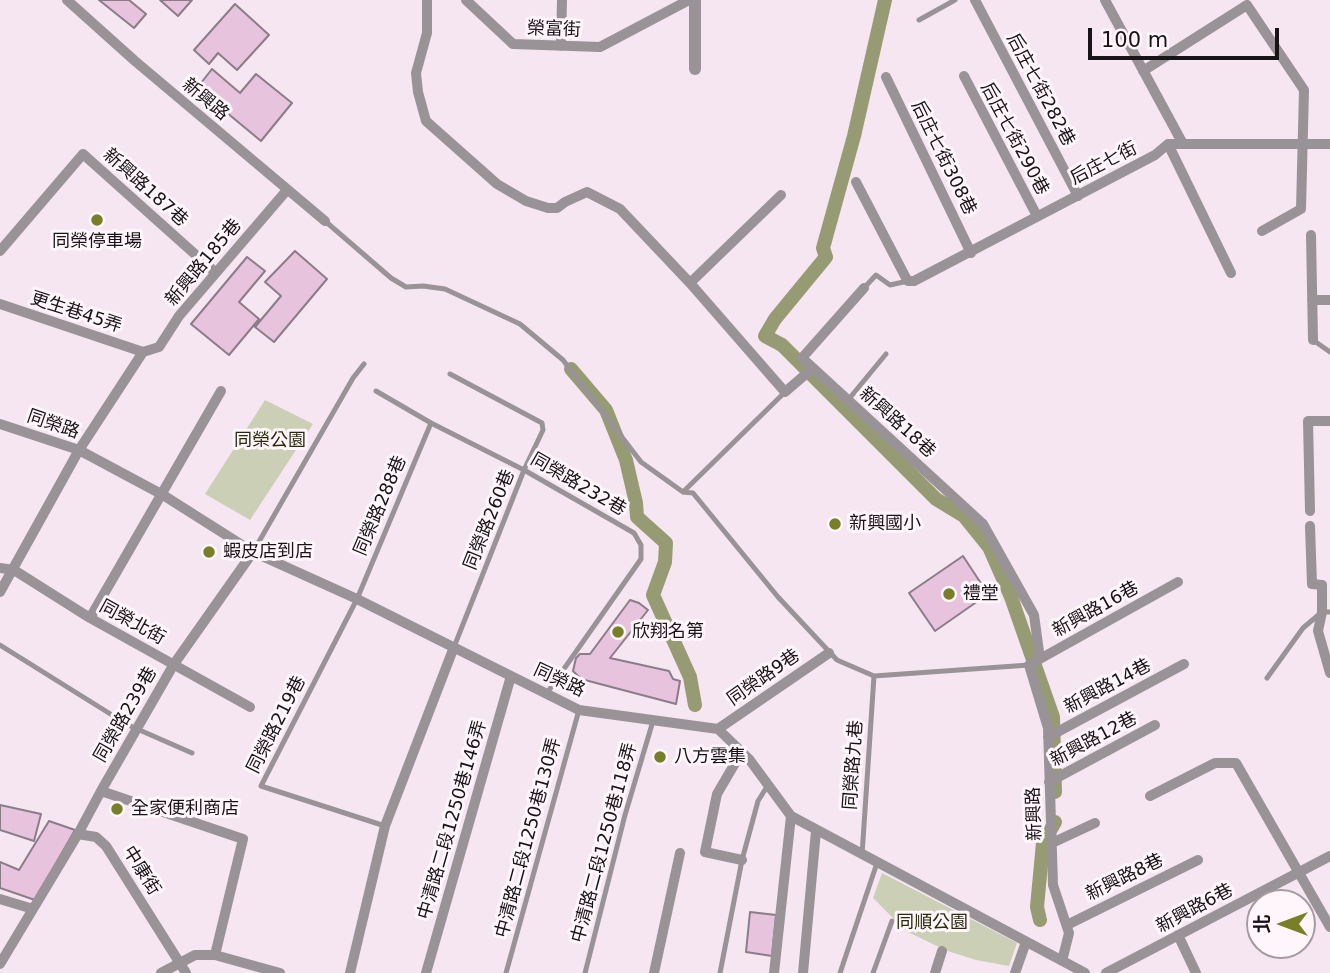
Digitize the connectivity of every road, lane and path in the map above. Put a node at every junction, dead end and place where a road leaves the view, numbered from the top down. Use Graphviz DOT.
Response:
graph roads {
  1 [pos="67,0"];
  2 [pos="427,0"];
  3 [pos="466,0"];
  4 [pos="562,0"];
  5 [pos="689,0"];
  6 [pos="695,0"];
  7 [pos="955,0"];
  8 [pos="975,0"];
  9 [pos="1105,0"];
  10 [pos="919,20"];
  11 [pos="561,46"];
  12 [pos="695,69"];
  13 [pos="1143,71"];
  14 [pos="964,76"];
  15 [pos="886,78"];
  16 [pos="1168,144"];
  17 [pos="1183,144"];
  18 [pos="1302,144"];
  19 [pos="1330,144"];
  20 [pos="856,182"];
  21 [pos="287,190"];
  22 [pos="781,195"];
  23 [pos="1077,195"];
  24 [pos="1037,216"];
  25 [pos="324,222"];
  26 [pos="1262,231"];
  27 [pos="1311,235"];
  28 [pos="0,251"];
  29 [pos="971,253"];
  30 [pos="216,273"];
  31 [pos="1231,273"];
  32 [pos="908,281"];
  33 [pos="690,283"];
  34 [pos="864,288"];
  35 [pos="1312,300"];
  36 [pos="1330,300"];
  37 [pos="0,304"];
  38 [pos="1313,340"];
  39 [pos="143,352"];
  40 [pos="1330,352"];
  41 [pos="886,354"];
  42 [pos="363,364"];
  43 [pos="813,368"];
  44 [pos="450,374"];
  45 [pos="221,391"];
  46 [pos="376,391"];
  47 [pos="785,392"];
  48 [pos="848,400"];
  49 [pos="1330,421"];
  50 [pos="432,423"];
  51 [pos="0,424"];
  52 [pos="79,450"];
  53 [pos="524,470"];
  54 [pos="683,492"];
  55 [pos="163,495"];
  56 [pos="1310,511"];
  57 [pos="1310,526"];
  58 [pos="253,552"];
  59 [pos="0,568"];
  60 [pos="14,570"];
  61 [pos="1178,582"];
  62 [pos="0,592"];
  63 [pos="357,599"];
  64 [pos="1326,612"];
  65 [pos="90,618"];
  66 [pos="0,645"];
  67 [pos="454,648"];
  68 [pos="829,653"];
  69 [pos="1040,659"];
  70 [pos="174,664"];
  71 [pos="1184,664"];
  72 [pos="1029,665"];
  73 [pos="1330,673"];
  74 [pos="512,676"];
  75 [pos="874,676"];
  76 [pos="1267,678"];
  77 [pos="547,693"];
  78 [pos="250,707"];
  79 [pos="579,710"];
  80 [pos="653,721"];
  81 [pos="1154,725"];
  82 [pos="136,729"];
  83 [pos="718,729"];
  84 [pos="1048,737"];
  85 [pos="741,752"];
  86 [pos="192,754"];
  87 [pos="1049,782"];
  88 [pos="768,785"];
  89 [pos="101,791"];
  90 [pos="1150,796"];
  91 [pos="791,816"];
  92 [pos="1095,823"];
  93 [pos="385,826"];
  94 [pos="816,831"];
  95 [pos="78,834"];
  96 [pos="1052,844"];
  97 [pos="680,853"];
  98 [pos="862,855"];
  99 [pos="1330,856"];
  100 [pos="742,860"];
  101 [pos="1198,860"];
  102 [pos="877,863"];
  103 [pos="1299,872"];
  104 [pos="0,899"];
  105 [pos="33,909"];
  106 [pos="892,921"];
  107 [pos="1067,925"];
  108 [pos="1330,927"];
  109 [pos="1178,935"];
  110 [pos="1026,942"];
  111 [pos="942,951"];
  112 [pos="215,955"];
  113 [pos="1062,961"];
  114 [pos="180,963"];
  115 [pos="0,964"];
  116 [pos="162,973"];
  117 [pos="186,973"];
  118 [pos="280,973"];
  119 [pos="349,973"];
  120 [pos="426,973"];
  121 [pos="506,973"];
  122 [pos="585,973"];
  123 [pos="653,973"];
  124 [pos="720,973"];
  125 [pos="774,973"];
  126 [pos="803,973"];
  127 [pos="840,973"];
  128 [pos="873,973"];
  129 [pos="935,973"];
  130 [pos="1015,973"];
  131 [pos="1085,973"];
  132 [pos="1106,973"];
  133 [pos="1196,973"];
  1 -- 21 [label="street, 新興路"];
  2 -- 33 [label="street"];
  3 -- 11 [label="street, 榮富街"];
  4 -- 11 [label="street"];
  5 -- 11 [label="street, 榮富街"];
  6 -- 12 [label="street"];
  7 -- 10 [label="lane"];
  8 -- 23 [label="street, 后庄七街282巷"];
  9 -- 13 [label="street"];
  13 -- 17 [label="street"];
  13 -- 18 [label="street"];
  14 -- 24 [label="street, 后庄七街290巷"];
  15 -- 29 [label="street, 后庄七街308巷"];
  16 -- 17 [label="street"];
  16 -- 23 [label="street, 后庄七街"];
  16 -- 31 [label="street"];
  17 -- 18 [label="street"];
  18 -- 19 [label="street"];
  18 -- 26 [label="street"];
  20 -- 32 [label="street"];
  21 -- 25 [label="street, 新興路"];
  21 -- 30 [label="street, 新興路185巷"];
  22 -- 33 [label="street"];
  23 -- 24 [label="street, 后庄七街"];
  24 -- 29 [label="street, 后庄七街"];
  25 -- 54 [label="lane"];
  27 -- 35 [label="street"];
  28 -- 30 [label="street, 新興路187巷"];
  29 -- 32 [label="street, 后庄七街"];
  30 -- 39 [label="street, 新興路185巷"];
  32 -- 34 [label="lane"];
  33 -- 47 [label="street"];
  34 -- 43 [label="street"];
  35 -- 36 [label="street"];
  35 -- 38 [label="street"];
  37 -- 39 [label="street, 更生巷45弄"];
  38 -- 40 [label="lane"];
  39 -- 52 [label="street, 新興路185巷"];
  41 -- 48 [label="lane"];
  42 -- 58 [label="lane"];
  43 -- 47 [label="street"];
  43 -- 48 [label="street, 新興路18巷"];
  44 -- 53 [label="lane, 同榮路260巷"];
  45 -- 55 [label="street"];
  46 -- 50 [label="lane, 同榮路232巷"];
  47 -- 54 [label="lane"];
  48 -- 69 [label="street, 新興路18巷"];
  49 -- 56 [label="street"];
  50 -- 53 [label="lane, 同榮路232巷"];
  50 -- 63 [label="lane, 同榮路288巷"];
  51 -- 52 [label="street, 同榮路"];
  52 -- 55 [label="street, 同榮路"];
  52 -- 60 [label="street, 新興路185巷"];
  53 -- 67 [label="lane, 同榮路260巷"];
  53 -- 77 [label="lane, 同榮路232巷"];
  54 -- 68 [label="lane"];
  55 -- 58 [label="street, 同榮路"];
  55 -- 65 [label="street"];
  57 -- 64 [label="street"];
  58 -- 63 [label="street, 同榮路"];
  58 -- 70 [label="street, 同榮路239巷"];
  59 -- 60 [label="street, 同榮北街"];
  60 -- 62 [label="street, 新興路185巷"];
  60 -- 65 [label="street, 同榮北街"];
  61 -- 69 [label="street, 新興路16巷"];
  63 -- 67 [label="street, 同榮路"];
  63 -- 93 [label="lane, 同榮路219巷"];
  64 -- 73 [label="street"];
  64 -- 76 [label="lane"];
  65 -- 70 [label="street, 同榮北街"];
  66 -- 82 [label="lane"];
  67 -- 74 [label="street, 同榮路"];
  67 -- 93 [label="street"];
  68 -- 75 [label="lane"];
  68 -- 83 [label="street, 同榮路9巷"];
  69 -- 72 [label="street, 新興路16巷"];
  70 -- 78 [label="street, 同榮北街"];
  70 -- 82 [label="street, 同榮路239巷"];
  71 -- 84 [label="street, 新興路14巷"];
  72 -- 75 [label="lane"];
  72 -- 84 [label="street, 新興路"];
  74 -- 77 [label="street, 同榮路"];
  74 -- 120 [label="street, 中清路二段1250巷146弄"];
  75 -- 98 [label="lane, 同榮路九巷"];
  77 -- 79 [label="street, 同榮路"];
  79 -- 80 [label="street, 同榮路"];
  79 -- 121 [label="lane, 中清路二段1250巷130弄"];
  80 -- 83 [label="street, 同榮路"];
  80 -- 122 [label="lane, 中清路二段1250巷118弄"];
  81 -- 87 [label="street, 新興路12巷"];
  82 -- 86 [label="lane"];
  82 -- 89 [label="street, 同榮路239巷"];
  83 -- 85 [label="street"];
  84 -- 87 [label="street, 新興路"];
  85 -- 88 [label="street"];
  85 -- 100 [label="street"];
  87 -- 96 [label="street, 新興路"];
  88 -- 91 [label="street"];
  88 -- 100 [label="lane"];
  89 -- 95 [label="street, 同榮路239巷"];
  89 -- 112 [label="street"];
  90 -- 103 [label="street"];
  91 -- 94 [label="street"];
  91 -- 125 [label="street"];
  92 -- 96 [label="street"];
  93 -- 119 [label="street"];
  94 -- 98 [label="street"];
  94 -- 126 [label="street"];
  95 -- 105 [label="street"];
  95 -- 114 [label="street, 中康街"];
  96 -- 107 [label="street, 新興路"];
  97 -- 123 [label="street"];
  98 -- 102 [label="street"];
  99 -- 103 [label="street, 新興路6巷"];
  100 -- 124 [label="lane"];
  101 -- 107 [label="street, 新興路8巷"];
  102 -- 110 [label="street"];
  102 -- 127 [label="lane"];
  103 -- 108 [label="street"];
  103 -- 109 [label="street, 新興路6巷"];
  104 -- 105 [label="street"];
  105 -- 115 [label="street"];
  106 -- 128 [label="lane"];
  107 -- 113 [label="street, 新興路"];
  109 -- 132 [label="street, 新興路6巷"];
  109 -- 133 [label="street"];
  110 -- 113 [label="street"];
  110 -- 130 [label="street"];
  111 -- 129 [label="street"];
  112 -- 114 [label="street"];
  112 -- 118 [label="street"];
  113 -- 131 [label="street"];
  114 -- 116 [label="street"];
  114 -- 117 [label="street, 中康街"];
}
